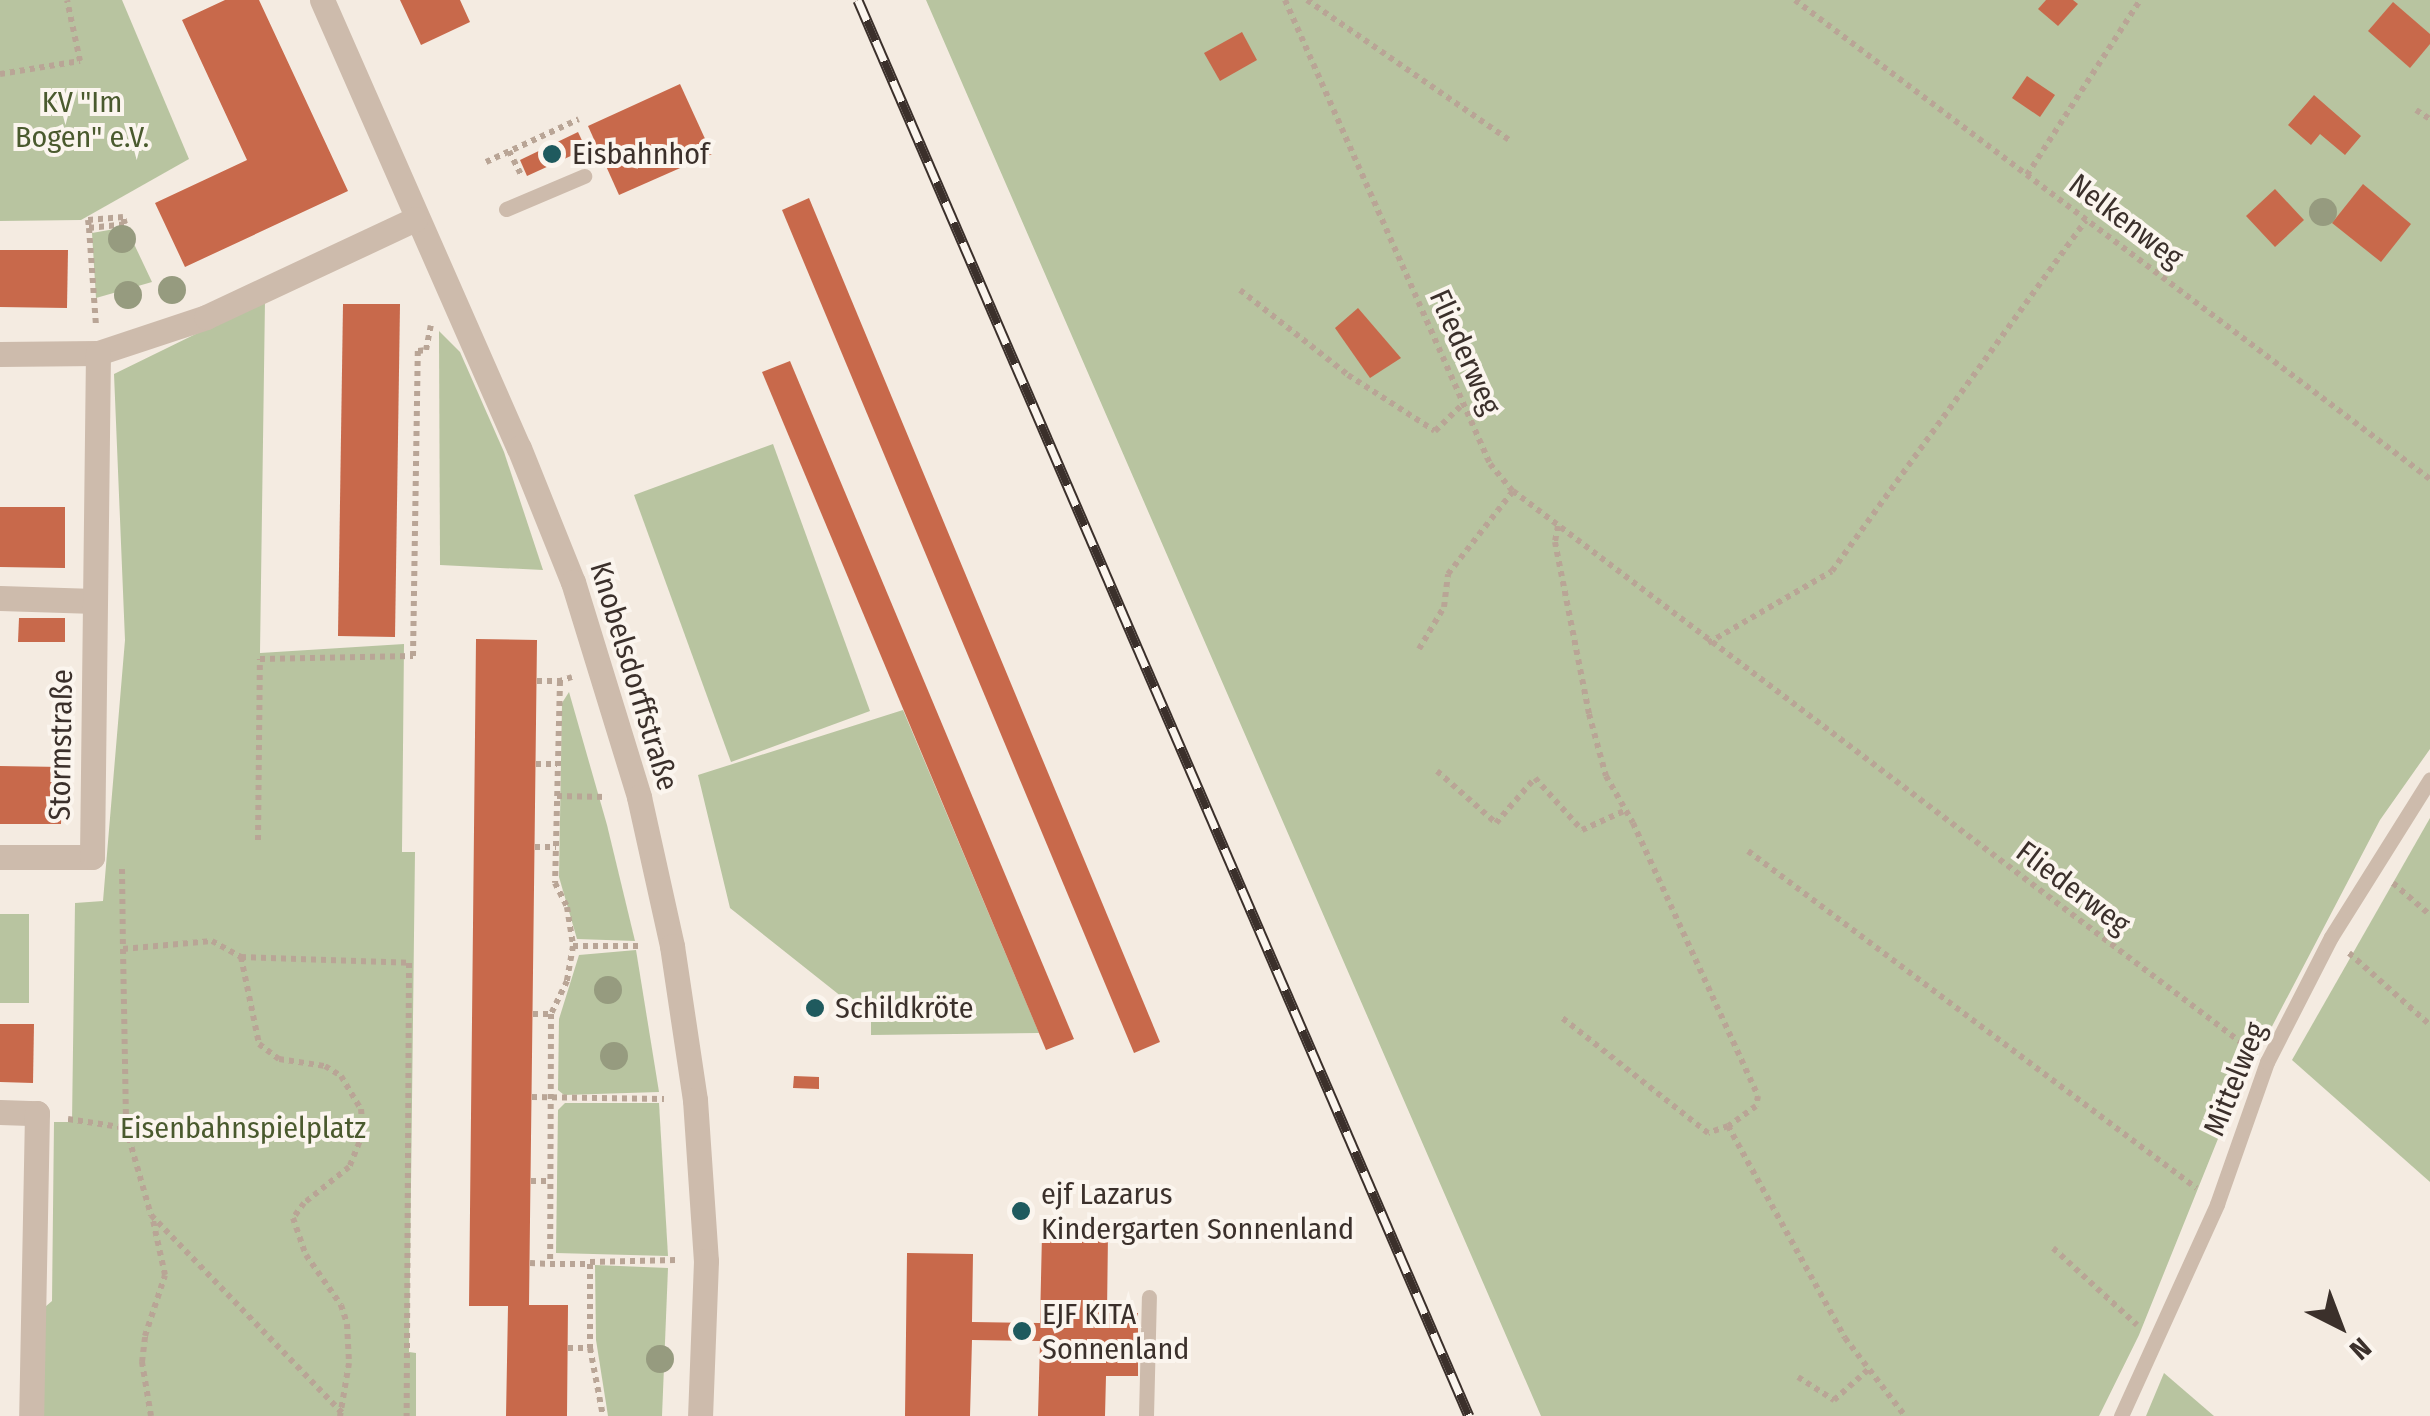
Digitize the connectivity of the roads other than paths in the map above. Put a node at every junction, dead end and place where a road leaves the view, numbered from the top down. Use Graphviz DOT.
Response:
graph roads {
  1 [pos="322,0"];
  2 [pos="584,176"];
  3 [pos="506,209"];
  4 [pos="415,219"];
  5 [pos="98,353"];
  6 [pos="0,354"];
  7 [pos="0,598"];
  8 [pos="95,601"];
  9 [pos="2430,778"];
  10 [pos="0,856"];
  11 [pos="0,1112"];
  12 [pos="1149,1297"];
  13 [pos="32,1416"];
  14 [pos="700,1416"];
  15 [pos="1146,1416"];
  16 [pos="2121,1416"];
  1 -- 4 [label="street, Knobelsdorffstraße"];
  2 -- 3 [label="lane"];
  4 -- 5 [label="street"];
  4 -- 14 [label="street, Knobelsdorffstraße"];
  5 -- 6 [label="street"];
  5 -- 8 [label="street, Stormstraße"];
  7 -- 8 [label="street"];
  8 -- 10 [label="street, Stormstraße"];
  9 -- 16 [label="lane, Mittelweg"];
  11 -- 13 [label="street"];
  12 -- 15 [label="lane"];
}
